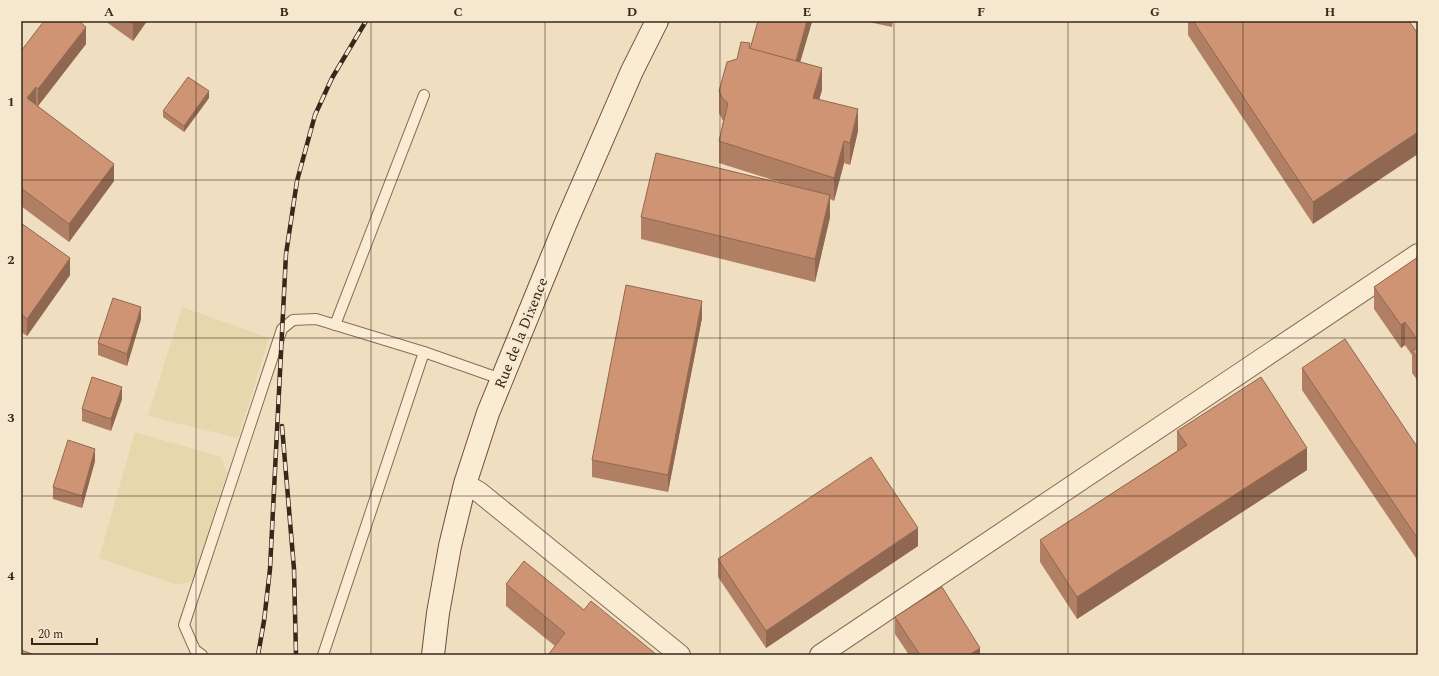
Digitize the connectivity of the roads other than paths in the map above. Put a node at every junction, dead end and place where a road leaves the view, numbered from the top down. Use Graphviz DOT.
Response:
graph roads {
  1 [pos="656,23"];
  2 [pos="424,95"];
  3 [pos="1418,254"];
  4 [pos="335,325"];
  5 [pos="424,352"];
  6 [pos="501,379"];
  7 [pos="465,484"];
  8 [pos="202,655"];
  9 [pos="323,655"];
  10 [pos="433,655"];
  11 [pos="680,655"];
  12 [pos="820,655"];
  1 -- 6 [label="main road, Rue de la Dixence"];
  2 -- 4 [label="lane"];
  3 -- 12 [label="street"];
  4 -- 5 [label="lane"];
  4 -- 8 [label="lane"];
  5 -- 6 [label="lane"];
  5 -- 9 [label="lane"];
  6 -- 7 [label="main road, Rue de la Dixence"];
  7 -- 10 [label="main road, Rue de la Dixence"];
  7 -- 11 [label="street"];
}
